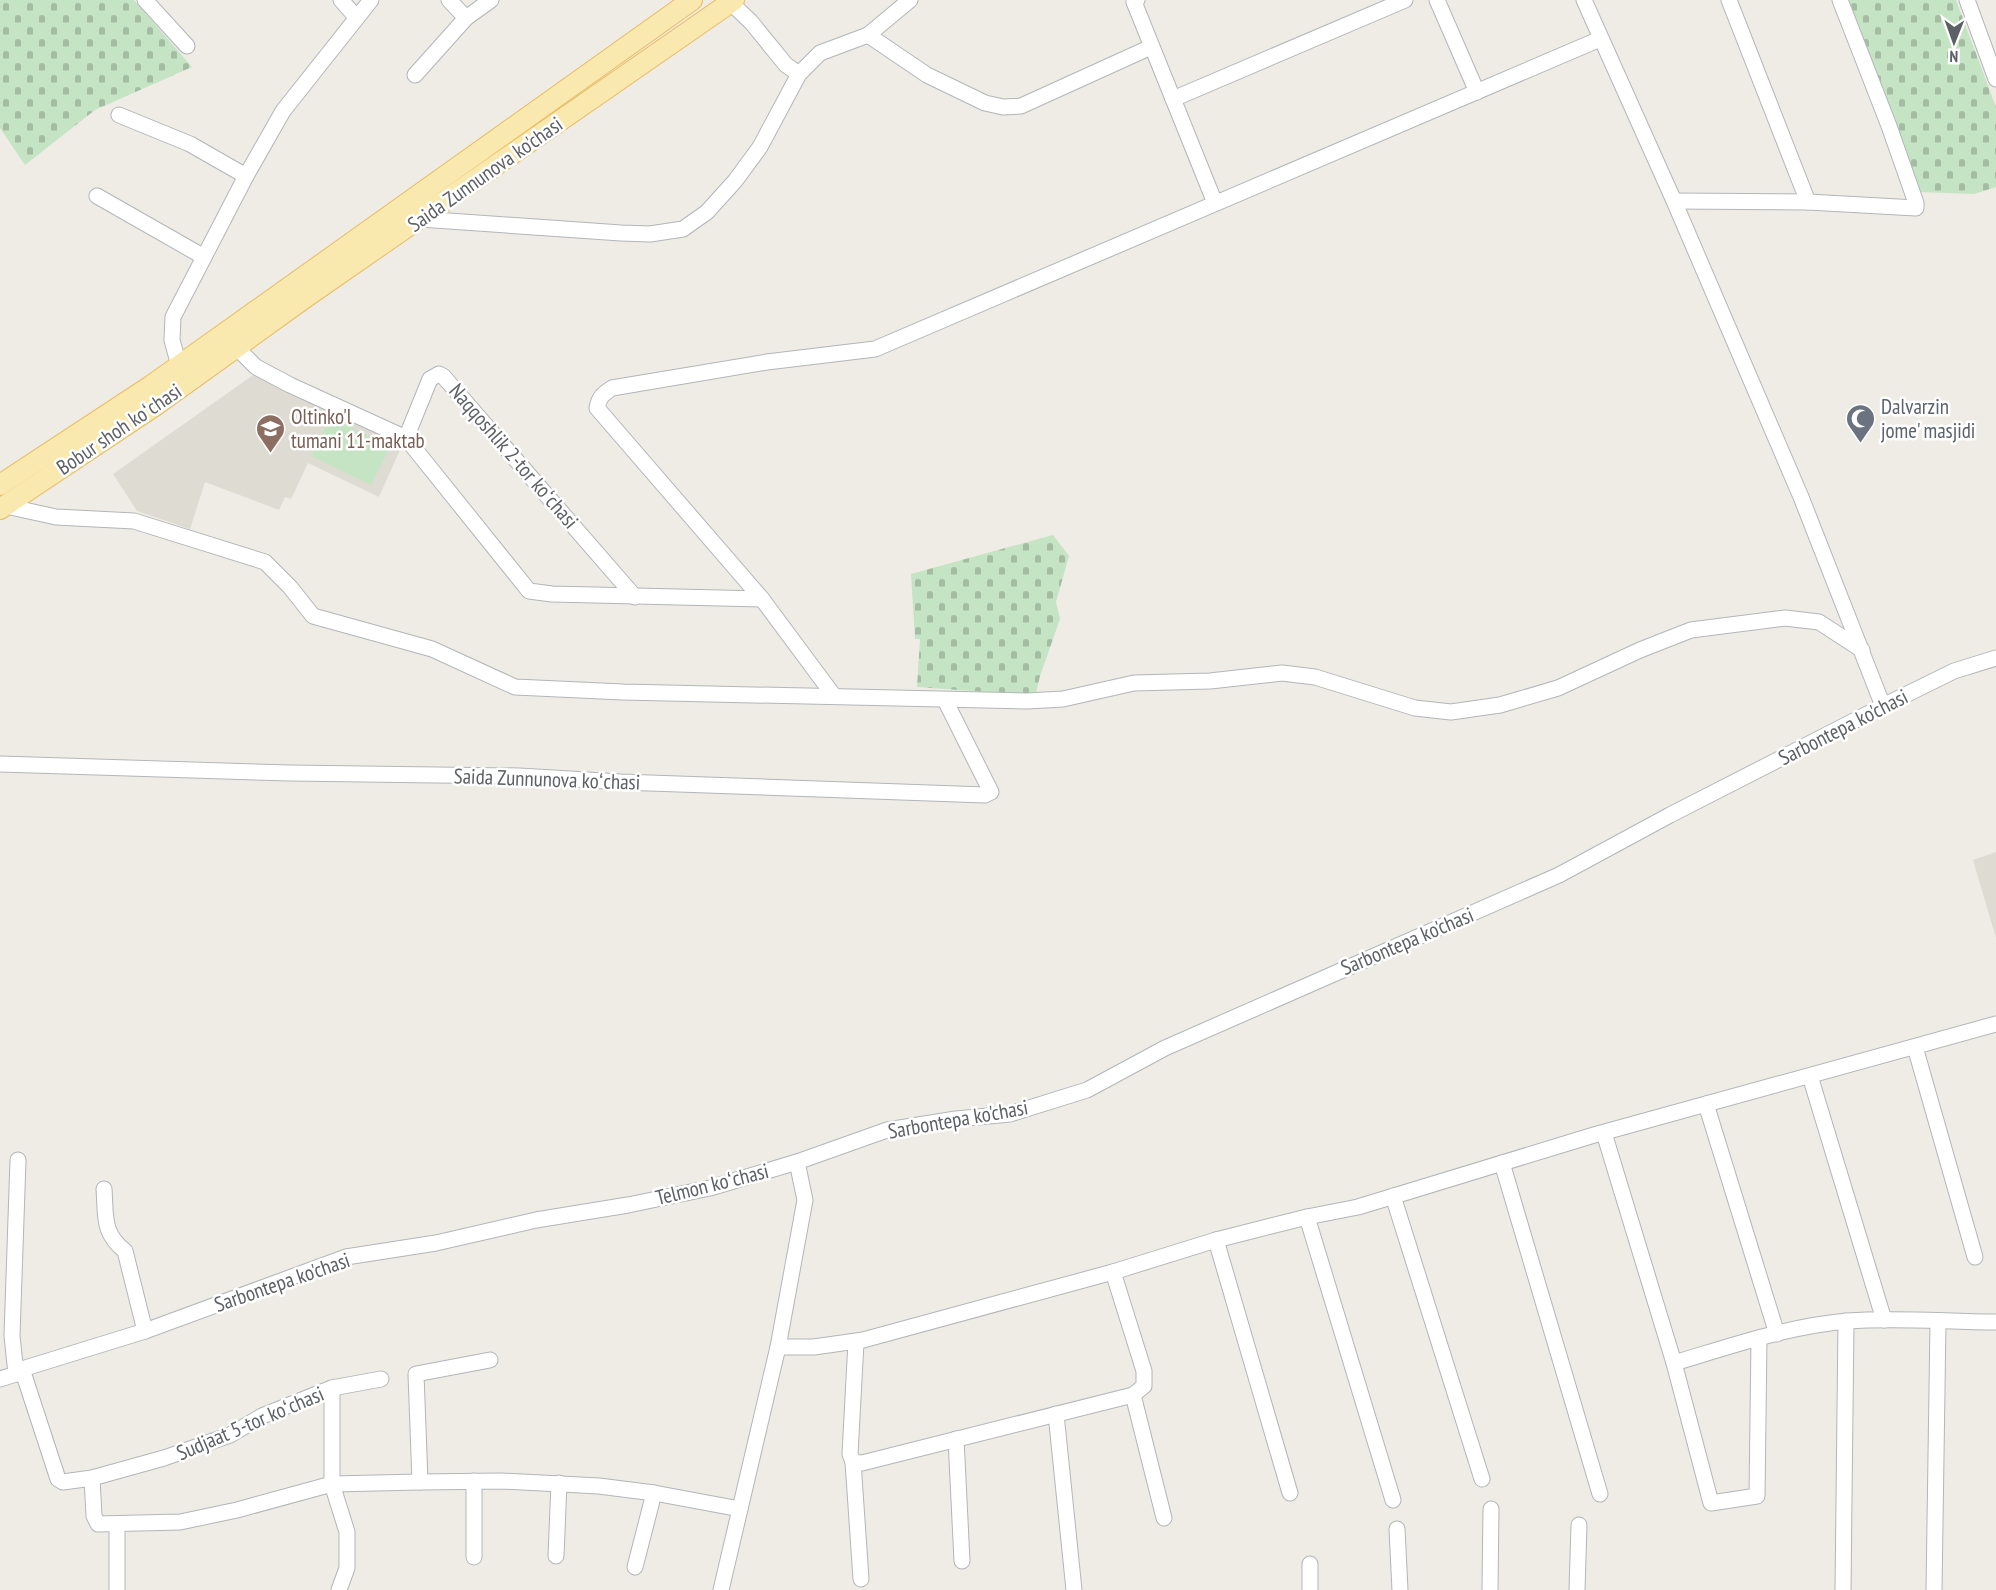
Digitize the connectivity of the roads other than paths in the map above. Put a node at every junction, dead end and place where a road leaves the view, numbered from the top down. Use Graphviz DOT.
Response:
graph roads {
  1 [pos="145,0"];
  2 [pos="340,0"];
  3 [pos="370,0"];
  4 [pos="449,0"];
  5 [pos="491,0"];
  6 [pos="692,0"];
  7 [pos="910,0"];
  8 [pos="1137,0"];
  9 [pos="1405,0"];
  10 [pos="1437,0"];
  11 [pos="1584,0"];
  12 [pos="1729,0"];
  13 [pos="1840,0"];
  14 [pos="1967,0"];
  15 [pos="732,1"];
  16 [pos="356,17"];
  17 [pos="466,18"];
  18 [pos="868,35"];
  19 [pos="1600,39"];
  20 [pos="187,46"];
  21 [pos="1151,47"];
  22 [pos="798,74"];
  23 [pos="415,75"];
  24 [pos="1996,79"];
  25 [pos="1477,92"];
  26 [pos="1173,99"];
  27 [pos="119,115"];
  28 [pos="246,176"];
  29 [pos="97,196"];
  30 [pos="1674,201"];
  31 [pos="1808,202"];
  32 [pos="1215,203"];
  33 [pos="420,219"];
  34 [pos="204,257"];
  35 [pos="304,288"];
  36 [pos="230,341"];
  37 [pos="179,366"];
  38 [pos="406,438"];
  39 [pos="0,484"];
  40 [pos="3,507"];
  41 [pos="635,597"];
  42 [pos="762,599"];
  43 [pos="1862,650"];
  44 [pos="1996,658"];
  45 [pos="834,696"];
  46 [pos="945,700"];
  47 [pos="1883,705"];
  48 [pos="0,764"];
  49 [pos="1996,1024"];
  50 [pos="1914,1047"];
  51 [pos="1810,1076"];
  52 [pos="1706,1104"];
  53 [pos="1604,1133"];
  54 [pos="18,1160"];
  55 [pos="797,1162"];
  56 [pos="1502,1163"];
  57 [pos="104,1190"];
  58 [pos="1393,1196"];
  59 [pos="628,1205"];
  60 [pos="1306,1217"];
  61 [pos="1216,1240"];
  62 [pos="1976,1257"];
  63 [pos="1113,1272"];
  64 [pos="1884,1320"];
  65 [pos="1846,1321"];
  66 [pos="1938,1322"];
  67 [pos="1996,1322"];
  68 [pos="145,1330"];
  69 [pos="1777,1334"];
  70 [pos="6,1336"];
  71 [pos="1759,1338"];
  72 [pos="856,1342"];
  73 [pos="778,1347"];
  74 [pos="490,1360"];
  75 [pos="1674,1363"];
  76 [pos="19,1372"];
  77 [pos="0,1379"];
  78 [pos="381,1379"];
  79 [pos="332,1388"];
  80 [pos="1133,1395"];
  81 [pos="1056,1414"];
  82 [pos="956,1439"];
  83 [pos="853,1462"];
  84 [pos="92,1479"];
  85 [pos="1482,1479"];
  86 [pos="474,1481"];
  87 [pos="420,1482"];
  88 [pos="559,1483"];
  89 [pos="332,1485"];
  90 [pos="654,1493"];
  91 [pos="1290,1493"];
  92 [pos="1600,1494"];
  93 [pos="1393,1500"];
  94 [pos="740,1509"];
  95 [pos="1491,1509"];
  96 [pos="1164,1518"];
  97 [pos="117,1525"];
  98 [pos="1580,1525"];
  99 [pos="1397,1529"];
  100 [pos="556,1556"];
  101 [pos="474,1557"];
  102 [pos="962,1561"];
  103 [pos="1310,1564"];
  104 [pos="635,1567"];
  105 [pos="861,1579"];
  106 [pos="117,1590"];
  107 [pos="339,1590"];
  108 [pos="721,1590"];
  109 [pos="1074,1590"];
  110 [pos="1310,1590"];
  111 [pos="1400,1590"];
  112 [pos="1490,1590"];
  113 [pos="1577,1590"];
  114 [pos="1843,1590"];
  115 [pos="1934,1590"];
  1 -- 20 [label="street"];
  2 -- 16 [label="street"];
  3 -- 16 [label="street"];
  4 -- 17 [label="street"];
  5 -- 17 [label="street"];
  6 -- 35 [label="main road, Saida Zunnunova ko'chasi"];
  7 -- 18 [label="street"];
  8 -- 21 [label="street"];
  9 -- 26 [label="street"];
  10 -- 25 [label="street"];
  11 -- 19 [label="street"];
  12 -- 31 [label="street"];
  13 -- 31 [label="street"];
  14 -- 24 [label="street"];
  15 -- 22 [label="street"];
  15 -- 33 [label="main road, Saida Zunnunova ko'chasi"];
  16 -- 28 [label="street"];
  17 -- 23 [label="street"];
  18 -- 21 [label="street"];
  18 -- 22 [label="street"];
  19 -- 25 [label="street"];
  19 -- 30 [label="street"];
  21 -- 26 [label="street"];
  22 -- 33 [label="street"];
  25 -- 32 [label="street"];
  26 -- 32 [label="street"];
  27 -- 28 [label="street"];
  28 -- 34 [label="street"];
  29 -- 34 [label="street"];
  30 -- 31 [label="street"];
  30 -- 43 [label="street"];
  32 -- 42 [label="street"];
  33 -- 35 [label="main road, Saida Zunnunova ko'chasi"];
  34 -- 37 [label="street"];
  35 -- 36 [label="main road, Saida Zunnunova ko'chasi"];
  36 -- 37 [label="main road, Bobur shoh koʻchasi"];
  36 -- 38 [label="street"];
  36 -- 40 [label="main road, Bobur shoh koʻchasi"];
  37 -- 39 [label="main road, Bobur shoh koʻchasi"];
  38 -- 41 [label="street"];
  38 -- 41 [label="street, Naqqoshlik 2-tor koʻchasi"];
  40 -- 45 [label="street"];
  41 -- 42 [label="street"];
  42 -- 45 [label="street"];
  43 -- 46 [label="street"];
  43 -- 47 [label="street"];
  44 -- 47 [label="street, Sarbontepa ko'chasi"];
  45 -- 46 [label="street"];
  46 -- 48 [label="street, Saida Zunnunova koʻchasi"];
  47 -- 55 [label="street, Sarbontepa ko'chasi"];
  49 -- 50 [label="street"];
  50 -- 51 [label="street"];
  50 -- 62 [label="street"];
  51 -- 52 [label="street"];
  51 -- 64 [label="street"];
  52 -- 53 [label="street"];
  52 -- 69 [label="street"];
  53 -- 56 [label="street"];
  53 -- 75 [label="street"];
  54 -- 70 [label="street"];
  55 -- 59 [label="street, Telmon koʻchasi"];
  55 -- 73 [label="street"];
  56 -- 58 [label="street"];
  56 -- 92 [label="street"];
  57 -- 68 [label="street"];
  58 -- 60 [label="street"];
  58 -- 85 [label="street"];
  59 -- 68 [label="street, Sarbontepa ko'chasi"];
  60 -- 61 [label="street"];
  60 -- 93 [label="street"];
  61 -- 63 [label="street"];
  61 -- 91 [label="street"];
  63 -- 72 [label="street"];
  63 -- 80 [label="street"];
  64 -- 65 [label="street"];
  64 -- 66 [label="street"];
  65 -- 69 [label="street"];
  65 -- 114 [label="street"];
  66 -- 67 [label="street"];
  66 -- 115 [label="street"];
  68 -- 76 [label="street, Sarbontepa ko'chasi"];
  69 -- 71 [label="street"];
  70 -- 76 [label="street"];
  71 -- 75 [label="street"];
  71 -- 75 [label="street"];
  72 -- 73 [label="street"];
  72 -- 83 [label="street"];
  73 -- 94 [label="street"];
  74 -- 87 [label="street"];
  76 -- 77 [label="street, Sarbontepa ko'chasi"];
  76 -- 84 [label="street, Sudjaat 5-tor koʻchasi"];
  78 -- 79 [label="street, Sudjaat 5-tor koʻchasi"];
  79 -- 84 [label="street, Sudjaat 5-tor koʻchasi"];
  79 -- 89 [label="street"];
  80 -- 81 [label="street"];
  80 -- 96 [label="street"];
  81 -- 82 [label="street"];
  81 -- 109 [label="street"];
  82 -- 83 [label="street"];
  82 -- 102 [label="street"];
  83 -- 105 [label="street"];
  84 -- 97 [label="street"];
  86 -- 87 [label="street"];
  86 -- 88 [label="street"];
  86 -- 101 [label="street"];
  87 -- 89 [label="street"];
  88 -- 90 [label="street"];
  88 -- 100 [label="street"];
  89 -- 97 [label="street"];
  89 -- 107 [label="street"];
  90 -- 94 [label="street"];
  90 -- 104 [label="street"];
  94 -- 108 [label="street"];
  95 -- 112 [label="street"];
  97 -- 106 [label="street"];
  98 -- 113 [label="street"];
  99 -- 111 [label="street"];
  103 -- 110 [label="street"];
}
